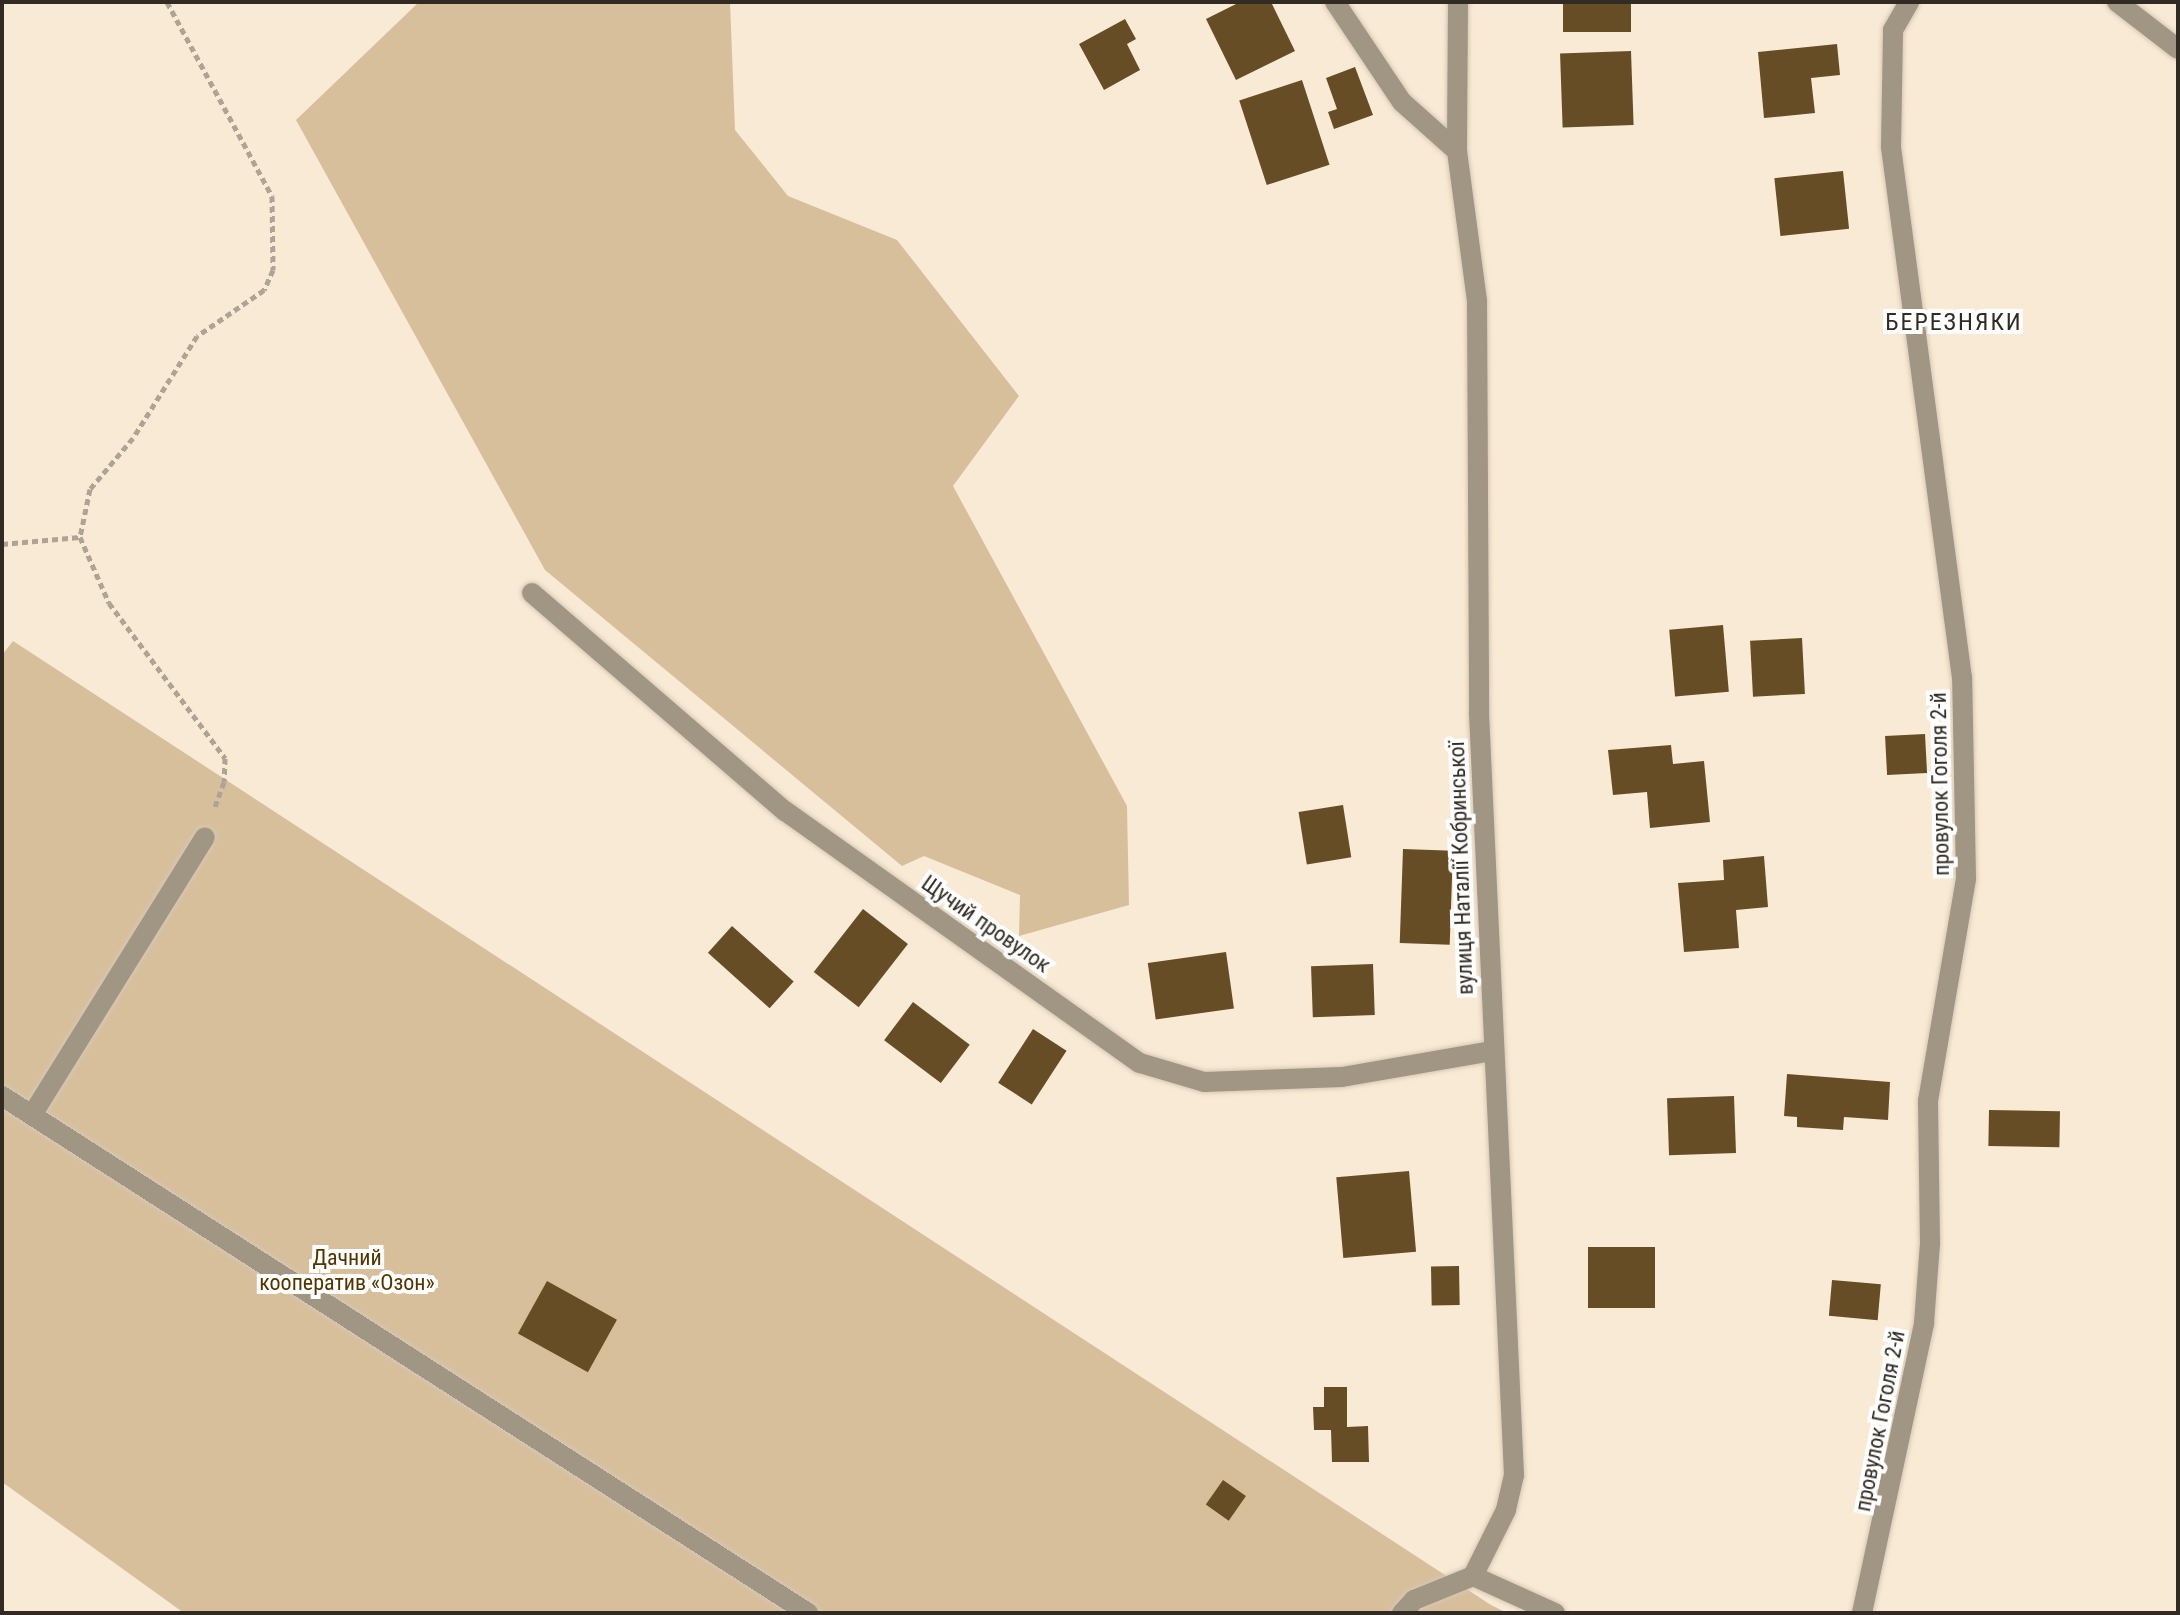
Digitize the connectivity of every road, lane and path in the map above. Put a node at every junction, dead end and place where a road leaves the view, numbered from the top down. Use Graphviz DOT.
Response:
graph roads {
  1 [pos="167,2"];
  2 [pos="1335,2"];
  3 [pos="1458,2"];
  4 [pos="1909,2"];
  5 [pos="2117,2"];
  6 [pos="2178,49"];
  7 [pos="1457,151"];
  8 [pos="80,537"];
  9 [pos="2,544"];
  10 [pos="532,593"];
  11 [pos="205,837"];
  12 [pos="1493,1051"];
  13 [pos="2,1096"];
  14 [pos="32,1115"];
  15 [pos="1473,1576"];
  16 [pos="808,1613"];
  17 [pos="1402,1613"];
  18 [pos="1555,1613"];
  19 [pos="1862,1613"];
  1 -- 8 [label="path"];
  2 -- 7 [label="street"];
  3 -- 7 [label="street, вулиця Наталії Кобринської"];
  4 -- 19 [label="street, провулок Гоголя 2-й"];
  5 -- 6 [label="street"];
  7 -- 12 [label="street, вулиця Наталії Кобринської"];
  8 -- 9 [label="path"];
  8 -- 11 [label="path"];
  10 -- 12 [label="street, Щучий провулок"];
  11 -- 14 [label="street"];
  12 -- 15 [label="street, вулиця Наталії Кобринської"];
  13 -- 14 [label="street"];
  14 -- 16 [label="street"];
  15 -- 17 [label="street"];
  15 -- 18 [label="street"];
}
